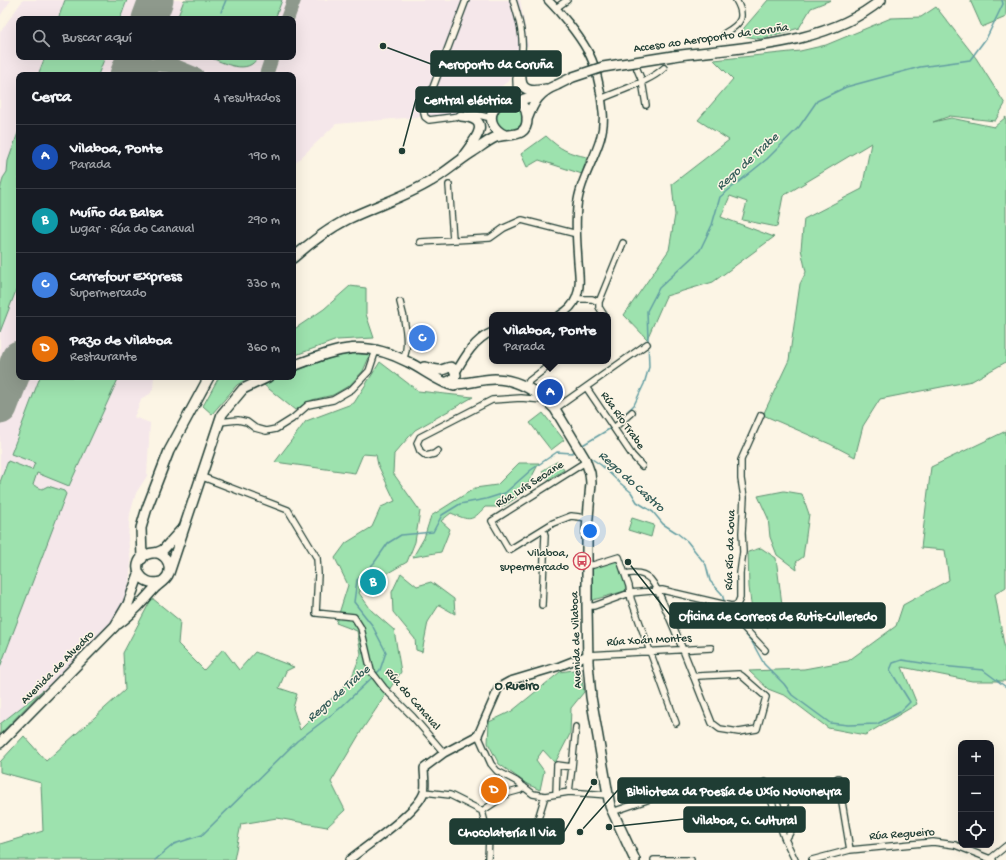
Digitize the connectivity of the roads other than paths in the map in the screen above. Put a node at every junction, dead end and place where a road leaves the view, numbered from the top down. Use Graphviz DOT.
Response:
graph roads {
  1 [pos="466,0"];
  2 [pos="513,0"];
  3 [pos="548,0"];
  4 [pos="567,0"];
  5 [pos="736,0"];
  6 [pos="878,3"];
  7 [pos="556,8"];
  8 [pos="725,33"];
  9 [pos="522,57"];
  10 [pos="664,68"];
  11 [pos="637,69"];
  12 [pos="642,81"];
  13 [pos="543,91"];
  14 [pos="601,99"];
  15 [pos="518,102"];
  16 [pos="646,105"];
  17 [pos="461,116"];
  18 [pos="492,119"];
  19 [pos="527,119"];
  20 [pos="506,135"];
  21 [pos="460,160"];
  22 [pos="449,185"];
  23 [pos="577,234"];
  24 [pos="452,239"];
  25 [pos="420,242"];
  26 [pos="623,243"];
  27 [pos="296,256"];
  28 [pos="576,299"];
  29 [pos="400,302"];
  30 [pos="599,302"];
  31 [pos="564,312"];
  32 [pos="602,312"];
  33 [pos="489,334"];
  34 [pos="647,344"];
  35 [pos="379,350"];
  36 [pos="404,357"];
  37 [pos="551,364"];
  38 [pos="296,365"];
  39 [pos="412,370"];
  40 [pos="452,371"];
  41 [pos="495,379"];
  42 [pos="207,380"];
  43 [pos="262,380"];
  44 [pos="447,383"];
  45 [pos="476,385"];
  46 [pos="523,386"];
  47 [pos="586,387"];
  48 [pos="508,398"];
  49 [pos="552,406"];
  50 [pos="632,412"];
  51 [pos="761,415"];
  52 [pos="219,422"];
  53 [pos="614,428"];
  54 [pos="438,451"];
  55 [pos="586,460"];
  56 [pos="642,466"];
  57 [pos="200,476"];
  58 [pos="588,518"];
  59 [pos="184,528"];
  60 [pos="543,529"];
  61 [pos="149,555"];
  62 [pos="587,565"];
  63 [pos="169,572"];
  64 [pos="140,574"];
  65 [pos="625,574"];
  66 [pos="160,582"];
  67 [pos="657,590"];
  68 [pos="630,593"];
  69 [pos="542,605"];
  70 [pos="587,606"];
  71 [pos="731,606"];
  72 [pos="115,626"];
  73 [pos="711,648"];
  74 [pos="765,650"];
  75 [pos="683,651"];
  76 [pos="650,652"];
  77 [pos="588,655"];
  78 [pos="694,678"];
  79 [pos="676,723"];
  80 [pos="576,727"];
  81 [pos="478,735"];
  82 [pos="0,743"];
  83 [pos="444,753"];
  84 [pos="572,766"];
  85 [pos="838,778"];
  86 [pos="765,782"];
  87 [pos="524,786"];
  88 [pos="424,792"];
  89 [pos="569,792"];
  90 [pos="556,794"];
  91 [pos="608,794"];
  92 [pos="545,796"];
  93 [pos="656,797"];
  94 [pos="783,798"];
  95 [pos="482,811"];
  96 [pos="612,812"];
  97 [pos="538,819"];
  98 [pos="784,837"];
  99 [pos="1006,846"];
  100 [pos="850,850"];
  101 [pos="488,858"];
  102 [pos="989,859"];
  103 [pos="349,860"];
  104 [pos="635,860"];
  105 [pos="654,860"];
  106 [pos="691,860"];
  107 [pos="795,860"];
  108 [pos="812,860"];
  1 -- 17 [label="street"];
  2 -- 9 [label="street"];
  3 -- 7 [label="street"];
  4 -- 7 [label="street"];
  5 -- 8 [label="street"];
  6 -- 13 [label="highway, Acceso ao Aeroporto da Coruña, bridge"];
  7 -- 14 [label="street"];
  9 -- 13 [label="highway"];
  9 -- 15 [label="street"];
  10 -- 12 [label="street"];
  11 -- 12 [label="street"];
  12 -- 14 [label="street"];
  12 -- 16 [label="street"];
  13 -- 15 [label="highway, Acceso ao Aeroporto da Coruña"];
  13 -- 19 [label="highway, Acceso ao Aeroporto da Coruña"];
  14 -- 23 [label="street"];
  15 -- 18 [label="highway, Acceso ao Aeroporto da Coruña"];
  15 -- 19 [label="highway"];
  17 -- 18 [label="street"];
  17 -- 21 [label="highway"];
  18 -- 20 [label="highway"];
  18 -- 21 [label="highway, Acceso ao Aeroporto da Coruña"];
  19 -- 20 [label="highway, Acceso ao Aeroporto da Coruña"];
  20 -- 21 [label="highway, Acceso ao Aeroporto da Coruña"];
  21 -- 27 [label="highway, Acceso ao Aeroporto da Coruña"];
  22 -- 24 [label="street"];
  23 -- 24 [label="street"];
  23 -- 28 [label="street"];
  24 -- 25 [label="street"];
  26 -- 30 [label="street"];
  28 -- 30 [label="street"];
  28 -- 31 [label="street"];
  29 -- 36 [label="street"];
  30 -- 32 [label="street"];
  33 -- 40 [label="street"];
  34 -- 47 [label="street"];
  35 -- 36 [label="highway"];
  35 -- 38 [label="highway"];
  35 -- 39 [label="highway"];
  35 -- 44 [label="highway"];
  35 -- 52 [label="street"];
  36 -- 40 [label="highway"];
  37 -- 46 [label="street"];
  39 -- 44 [label="highway"];
  39 -- 45 [label="highway"];
  40 -- 41 [label="highway"];
  40 -- 44 [label="highway"];
  41 -- 44 [label="highway"];
  41 -- 45 [label="highway"];
  41 -- 46 [label="highway, Avenida de Vilaboa"];
  42 -- 61 [label="highway"];
  43 -- 52 [label="highway"];
  44 -- 45 [label="highway"];
  46 -- 48 [label="street"];
  46 -- 49 [label="highway, Avenida de Vilaboa"];
  47 -- 49 [label="street"];
  47 -- 53 [label="street, Rúa Río Trabe"];
  48 -- 49 [label="street"];
  48 -- 54 [label="street"];
  49 -- 55 [label="highway, Avenida de Vilaboa"];
  50 -- 53 [label="street"];
  51 -- 71 [label="street, Rúa Río da Cova"];
  52 -- 57 [label="highway"];
  53 -- 56 [label="street, Rúa Río Trabe"];
  55 -- 58 [label="highway, Avenida de Vilaboa"];
  55 -- 60 [label="street, Rúa Luís Seoane"];
  57 -- 59 [label="highway"];
  57 -- 83 [label="street, Rúa do Canaval"];
  58 -- 60 [label="street"];
  58 -- 62 [label="highway, Avenida de Vilaboa"];
  59 -- 61 [label="highway"];
  59 -- 63 [label="highway"];
  60 -- 69 [label="street"];
  61 -- 63 [label="highway"];
  61 -- 64 [label="highway"];
  62 -- 65 [label="street"];
  62 -- 70 [label="highway, Avenida de Vilaboa"];
  63 -- 66 [label="highway"];
  64 -- 66 [label="highway"];
  64 -- 72 [label="highway, Avenida de Alvedro"];
  65 -- 67 [label="street"];
  65 -- 68 [label="street"];
  66 -- 72 [label="highway, Avenida de Alvedro"];
  67 -- 68 [label="street, Rúa Río da Cova"];
  67 -- 71 [label="street, Rúa Río da Cova"];
  67 -- 75 [label="street"];
  68 -- 70 [label="street, Rúa Río da Cova"];
  68 -- 76 [label="street"];
  70 -- 77 [label="highway, Avenida de Vilaboa"];
  71 -- 74 [label="street"];
  72 -- 82 [label="highway, Avenida de Alvedro"];
  73 -- 75 [label="street, Rúa Xoán Montes"];
  75 -- 76 [label="street, Rúa Xoán Montes"];
  75 -- 78 [label="street"];
  76 -- 77 [label="street, Rúa Xoán Montes"];
  76 -- 79 [label="street"];
  77 -- 81 [label="street"];
  77 -- 91 [label="highway, Avenida de Vilaboa"];
  78 -- 78 [label="street"];
  80 -- 84 [label="street"];
  81 -- 83 [label="street"];
  81 -- 87 [label="street"];
  83 -- 88 [label="street"];
  84 -- 89 [label="street"];
  84 -- 90 [label="street"];
  85 -- 100 [label="street"];
  86 -- 98 [label="street"];
  87 -- 92 [label="street"];
  87 -- 95 [label="street"];
  88 -- 95 [label="street"];
  88 -- 103 [label="street"];
  89 -- 90 [label="street"];
  89 -- 91 [label="street"];
  90 -- 92 [label="street"];
  91 -- 96 [label="highway, Avenida de Vilaboa"];
  92 -- 97 [label="street"];
  93 -- 96 [label="street"];
  94 -- 98 [label="street"];
  95 -- 101 [label="street"];
  96 -- 104 [label="highway, Avenida de Vilaboa"];
  98 -- 107 [label="street"];
  99 -- 102 [label="street"];
  100 -- 102 [label="street, Rúa Regueiro"];
  100 -- 108 [label="street, Rúa Regueiro"];
  105 -- 106 [label="street"];
}
